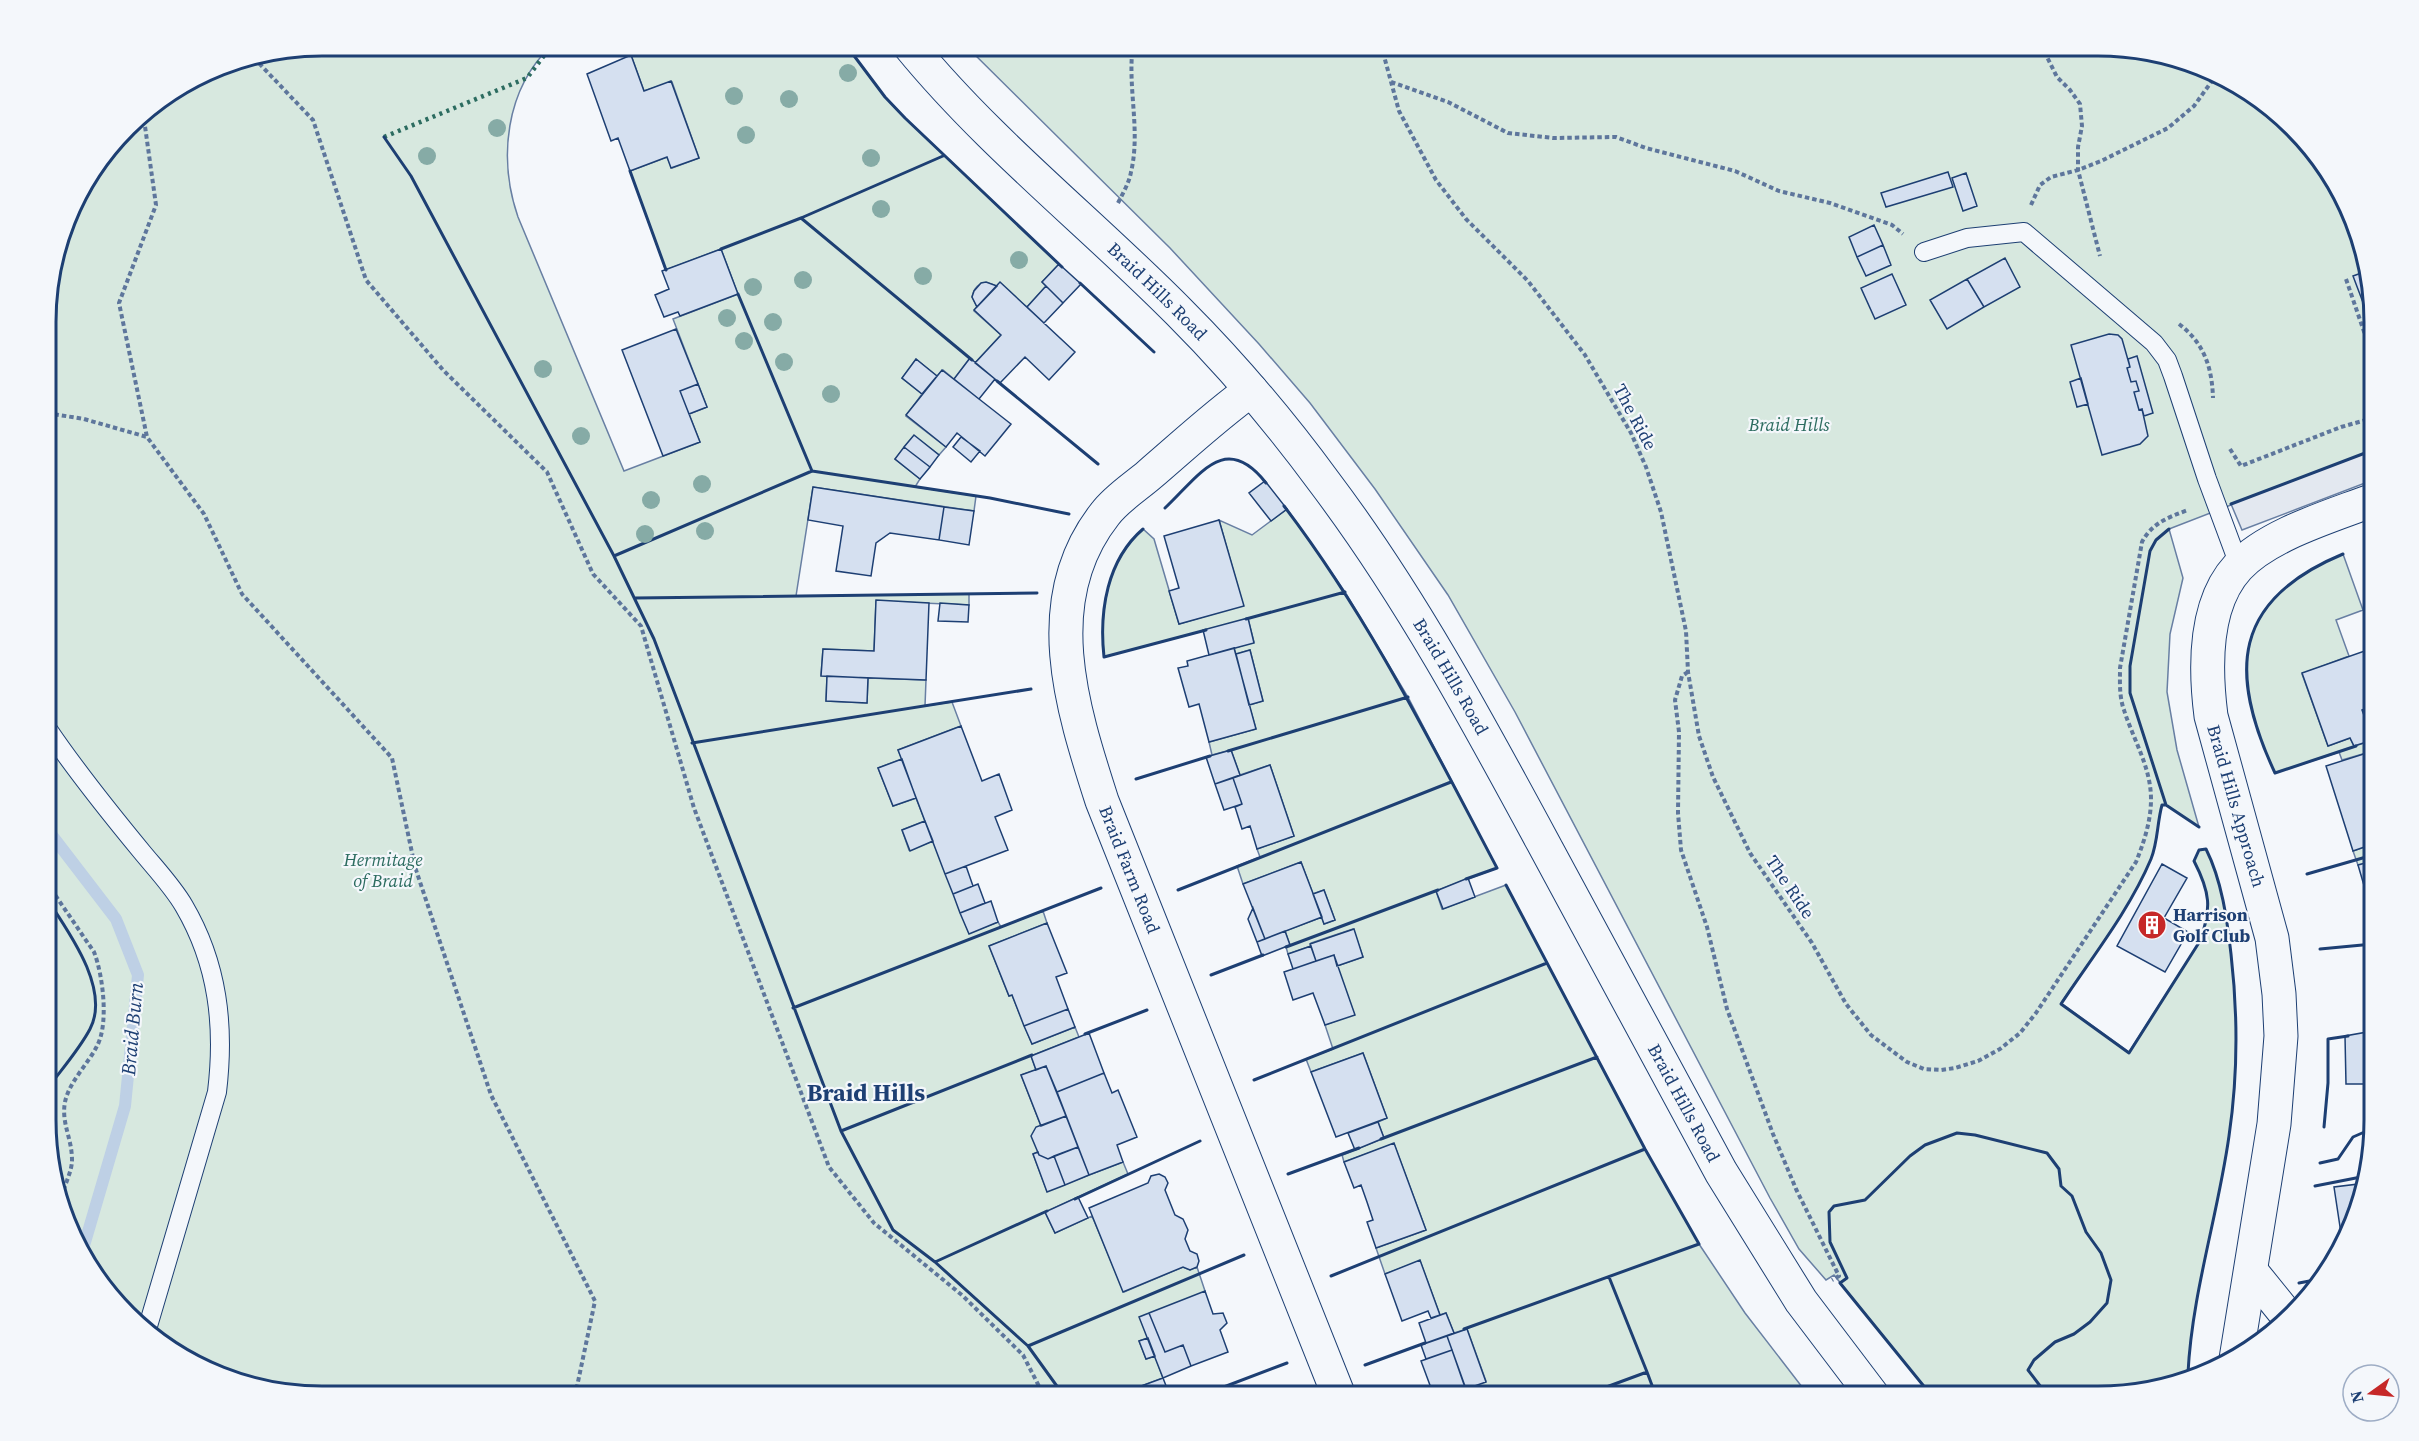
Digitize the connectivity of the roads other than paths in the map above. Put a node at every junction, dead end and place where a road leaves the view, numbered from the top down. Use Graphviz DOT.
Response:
graph roads {
  1 [pos="919,56"];
  2 [pos="1924,252"];
  3 [pos="1251,390"];
  4 [pos="2364,504"];
  5 [pos="2239,566"];
  6 [pos="56,740"];
  7 [pos="2251,1271"];
  8 [pos="2283,1311"];
  9 [pos="149,1322"];
  10 [pos="2238,1345"];
  11 [pos="1335,1386"];
  12 [pos="1866,1386"];
  1 -- 3 [label="street, Braid Hills Road"];
  2 -- 5 [label="lane"];
  3 -- 11 [label="street, Braid Farm Road"];
  3 -- 12 [label="street, Braid Hills Road"];
  4 -- 5 [label="street, Braid Hills Approach"];
  5 -- 7 [label="street, Braid Hills Approach"];
  6 -- 9 [label="lane"];
  7 -- 8 [label="street"];
  7 -- 10 [label="street, Braid Hills Approach"];
}
